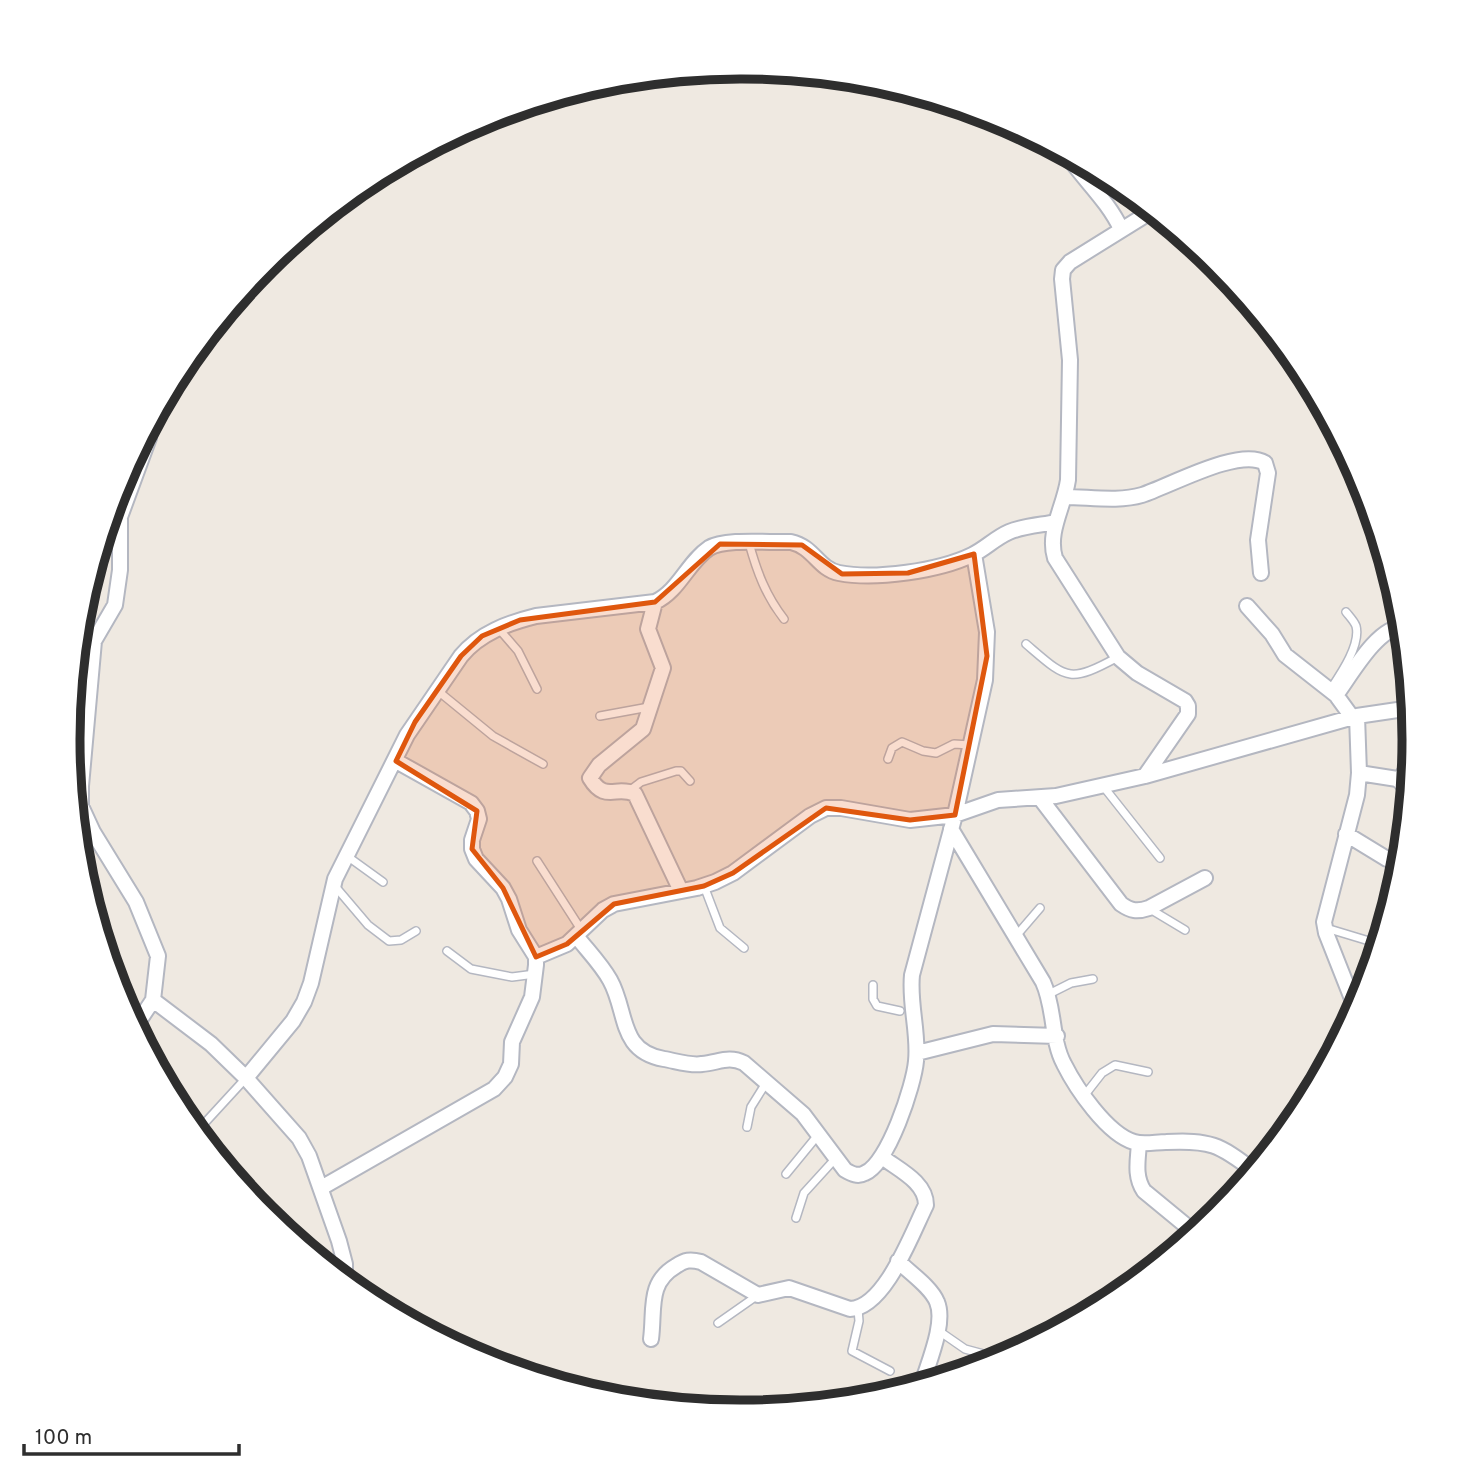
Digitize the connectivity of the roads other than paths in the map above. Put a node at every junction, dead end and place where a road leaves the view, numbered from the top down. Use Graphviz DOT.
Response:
graph roads {
  1 [pos="1080,173"];
  2 [pos="1145,216"];
  3 [pos="1121,229"];
  4 [pos="131,487"];
  5 [pos="1065,497"];
  6 [pos="1056,522"];
  7 [pos="749,543"];
  8 [pos="974,554"];
  9 [pos="1261,573"];
  10 [pos="655,602"];
  11 [pos="1247,606"];
  12 [pos="1346,612"];
  13 [pos="784,619"];
  14 [pos="1392,628"];
  15 [pos="498,629"];
  16 [pos="1026,643"];
  17 [pos="1118,657"];
  18 [pos="537,688"];
  19 [pos="437,690"];
  20 [pos="1333,692"];
  21 [pos="650,707"];
  22 [pos="1401,709"];
  23 [pos="600,716"];
  24 [pos="1355,716"];
  25 [pos="85,733"];
  26 [pos="80,737"];
  27 [pos="971,745"];
  28 [pos="888,759"];
  29 [pos="396,761"];
  30 [pos="543,765"];
  31 [pos="1359,773"];
  32 [pos="1145,775"];
  33 [pos="1399,779"];
  34 [pos="691,781"];
  35 [pos="82,785"];
  36 [pos="1103,786"];
  37 [pos="629,791"];
  38 [pos="1041,798"];
  39 [pos="85,815"];
  40 [pos="953,822"];
  41 [pos="1346,834"];
  42 [pos="347,856"];
  43 [pos="1160,859"];
  44 [pos="1390,860"];
  45 [pos="537,862"];
  46 [pos="1205,878"];
  47 [pos="383,882"];
  48 [pos="333,884"];
  49 [pos="704,886"];
  50 [pos="681,891"];
  51 [pos="1040,908"];
  52 [pos="1149,908"];
  53 [pos="1325,928"];
  54 [pos="1185,930"];
  55 [pos="416,932"];
  56 [pos="580,934"];
  57 [pos="1016,936"];
  58 [pos="1370,941"];
  59 [pos="744,948"];
  60 [pos="447,951"];
  61 [pos="536,957"];
  62 [pos="535,974"];
  63 [pos="1093,979"];
  64 [pos="873,985"];
  65 [pos="1049,994"];
  66 [pos="1350,994"];
  67 [pos="153,1000"];
  68 [pos="906,1011"];
  69 [pos="142,1017"];
  70 [pos="1057,1037"];
  71 [pos="917,1054"];
  72 [pos="1148,1072"];
  73 [pos="247,1078"];
  74 [pos="766,1083"];
  75 [pos="1084,1096"];
  76 [pos="204,1124"];
  77 [pos="747,1128"];
  78 [pos="818,1135"];
  79 [pos="1139,1143"];
  80 [pos="882,1157"];
  81 [pos="835,1159"];
  82 [pos="1246,1165"];
  83 [pos="786,1174"];
  84 [pos="321,1188"];
  85 [pos="796,1218"];
  86 [pos="1187,1227"];
  87 [pos="898,1261"];
  88 [pos="345,1268"];
  89 [pos="758,1295"];
  90 [pos="858,1309"];
  91 [pos="718,1323"];
  92 [pos="938,1331"];
  93 [pos="651,1339"];
  94 [pos="983,1354"];
  95 [pos="890,1371"];
  96 [pos="925,1374"];
  1 -- 3 [label="street"];
  2 -- 3 [label="street"];
  3 -- 5 [label="street"];
  4 -- 25 [label="street"];
  5 -- 6 [label="street"];
  5 -- 9 [label="street"];
  6 -- 8 [label="street"];
  6 -- 17 [label="street"];
  7 -- 8 [label="street"];
  7 -- 10 [label="street"];
  7 -- 13 [label="lane"];
  8 -- 27 [label="street"];
  10 -- 15 [label="street"];
  10 -- 21 [label="street"];
  11 -- 20 [label="street"];
  12 -- 20 [label="lane"];
  14 -- 20 [label="street"];
  15 -- 18 [label="lane"];
  15 -- 19 [label="street"];
  16 -- 17 [label="lane"];
  17 -- 32 [label="street"];
  19 -- 29 [label="street"];
  19 -- 30 [label="lane"];
  20 -- 24 [label="street"];
  21 -- 23 [label="lane"];
  21 -- 37 [label="street"];
  22 -- 24 [label="street"];
  24 -- 31 [label="street"];
  24 -- 32 [label="street"];
  25 -- 26 [label="street"];
  25 -- 35 [label="street"];
  27 -- 28 [label="lane"];
  27 -- 40 [label="street"];
  29 -- 42 [label="street"];
  29 -- 61 [label="street"];
  31 -- 33 [label="street"];
  31 -- 41 [label="street"];
  32 -- 36 [label="street"];
  34 -- 37 [label="lane"];
  36 -- 38 [label="street"];
  36 -- 43 [label="lane"];
  37 -- 50 [label="street"];
  38 -- 40 [label="street"];
  38 -- 52 [label="street"];
  39 -- 67 [label="street"];
  40 -- 49 [label="street"];
  40 -- 57 [label="street"];
  40 -- 68 [label="street"];
  41 -- 44 [label="street"];
  41 -- 53 [label="street"];
  42 -- 47 [label="lane"];
  42 -- 48 [label="street"];
  45 -- 56 [label="lane"];
  46 -- 52 [label="street"];
  48 -- 55 [label="lane"];
  48 -- 73 [label="street"];
  49 -- 50 [label="street"];
  49 -- 59 [label="lane"];
  50 -- 56 [label="street"];
  51 -- 57 [label="lane"];
  52 -- 54 [label="lane"];
  53 -- 58 [label="lane"];
  53 -- 66 [label="street"];
  56 -- 61 [label="street"];
  56 -- 74 [label="street"];
  57 -- 65 [label="street"];
  60 -- 62 [label="lane"];
  61 -- 62 [label="street"];
  62 -- 84 [label="street"];
  63 -- 65 [label="lane"];
  64 -- 68 [label="lane"];
  65 -- 70 [label="street"];
  67 -- 69 [label="street"];
  67 -- 73 [label="street"];
  68 -- 71 [label="street"];
  70 -- 71 [label="street"];
  70 -- 75 [label="street"];
  71 -- 80 [label="street"];
  72 -- 75 [label="lane"];
  73 -- 76 [label="lane"];
  73 -- 84 [label="street"];
  74 -- 77 [label="lane"];
  74 -- 78 [label="street"];
  75 -- 79 [label="street"];
  78 -- 81 [label="street"];
  78 -- 83 [label="lane"];
  79 -- 82 [label="street"];
  79 -- 86 [label="street"];
  80 -- 81 [label="street"];
  80 -- 87 [label="street"];
  81 -- 85 [label="lane"];
  84 -- 88 [label="street"];
  87 -- 90 [label="street"];
  87 -- 92 [label="street"];
  89 -- 90 [label="street"];
  89 -- 91 [label="lane"];
  89 -- 93 [label="street"];
  90 -- 95 [label="lane"];
  92 -- 94 [label="lane"];
  92 -- 96 [label="street"];
}
